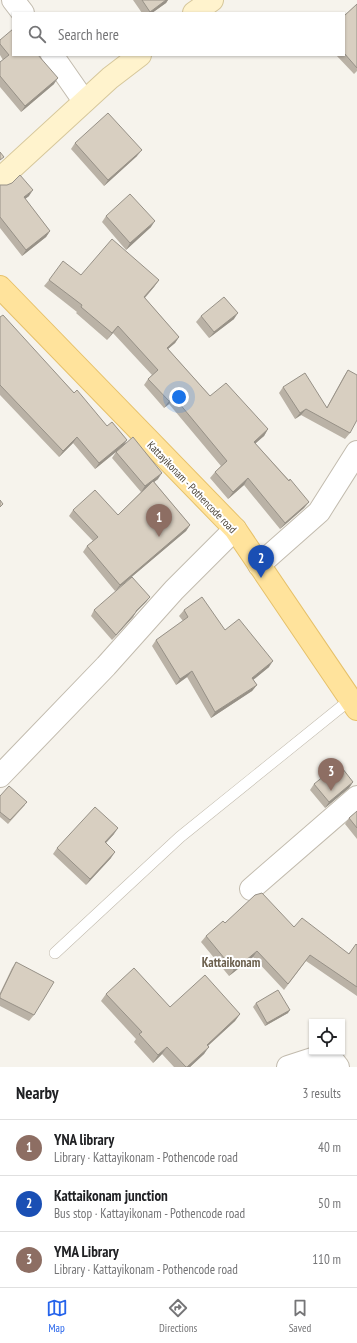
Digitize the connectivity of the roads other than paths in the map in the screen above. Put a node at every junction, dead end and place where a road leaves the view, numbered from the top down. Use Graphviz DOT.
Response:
graph roads {
  1 [pos="14,0"];
  2 [pos="212,0"];
  3 [pos="22,12"];
  4 [pos="195,12"];
  5 [pos="53,56"];
  6 [pos="139,56"];
  7 [pos="84,101"];
  8 [pos="0,179"];
  9 [pos="0,287"];
  10 [pos="357,452"];
  11 [pos="235,530"];
  12 [pos="259,565"];
  13 [pos="354,704"];
  14 [pos="0,776"];
  15 [pos="357,797"];
  16 [pos="251,889"];
  17 [pos="55,953"];
  18 [pos="288,1067"];
  19 [pos="338,1067"];
  1 -- 3 [label="street"];
  2 -- 4 [label="main road"];
  5 -- 7 [label="street"];
  6 -- 7 [label="main road"];
  7 -- 8 [label="main road"];
  9 -- 11 [label="main road, Kattayikonam - Pothencode road"];
  10 -- 12 [label="street"];
  11 -- 12 [label="main road, Kattayikonam - Pothencode road"];
  11 -- 14 [label="street"];
  12 -- 13 [label="main road, Kattayikonam - Pothencode road"];
  13 -- 17 [label="lane"];
  15 -- 16 [label="street"];
  18 -- 19 [label="street"];
}
